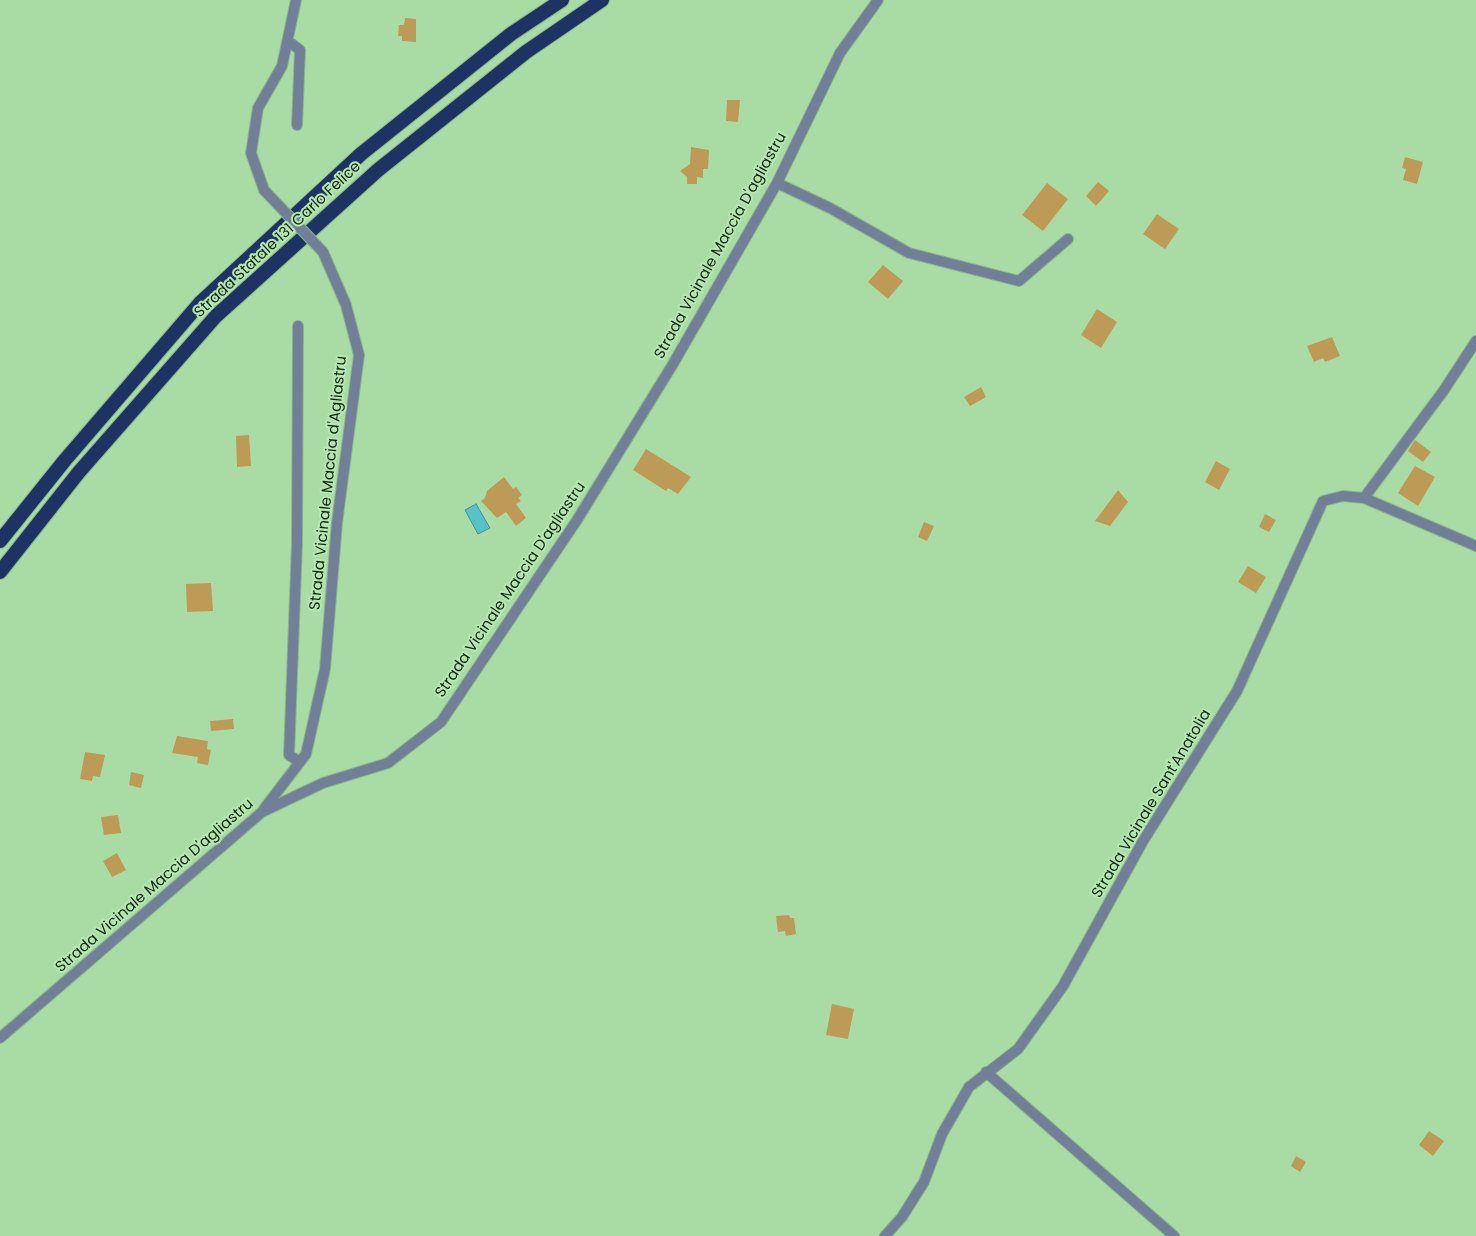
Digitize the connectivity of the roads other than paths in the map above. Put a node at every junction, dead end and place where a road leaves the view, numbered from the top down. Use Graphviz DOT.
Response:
graph roads {
  1 [pos="296,0"];
  2 [pos="562,0"];
  3 [pos="602,0"];
  4 [pos="878,0"];
  5 [pos="288,41"];
  6 [pos="297,125"];
  7 [pos="777,183"];
  8 [pos="1068,239"];
  9 [pos="298,326"];
  10 [pos="1476,341"];
  11 [pos="1364,498"];
  12 [pos="0,541"];
  13 [pos="1476,546"];
  14 [pos="0,572"];
  15 [pos="300,762"];
  16 [pos="262,812"];
  17 [pos="0,1038"];
  18 [pos="986,1072"];
  19 [pos="886,1236"];
  20 [pos="1174,1236"];
  1 -- 5 [label="street, Strada Vicinale Maccia d'Agliastru"];
  2 -- 12 [label="highway, Strada Statale 131 Carlo Felice"];
  3 -- 14 [label="highway, Strada Statale 131 Carlo Felice"];
  4 -- 7 [label="street, Strada Vicinale Maccia D'agliastru"];
  5 -- 6 [label="street"];
  5 -- 15 [label="street, Strada Vicinale Maccia d'Agliastru, bridge"];
  7 -- 8 [label="street"];
  7 -- 16 [label="street, Strada Vicinale Maccia D'agliastru"];
  9 -- 15 [label="street"];
  10 -- 11 [label="street"];
  11 -- 13 [label="street, Strada Vicinale Sant'Anatolia"];
  11 -- 18 [label="street, Strada Vicinale Sant'Anatolia"];
  15 -- 16 [label="street, Strada Vicinale Maccia d'Agliastru"];
  16 -- 17 [label="street, Strada Vicinale Maccia D'agliastru"];
  18 -- 19 [label="street, Strada Vicinale Sant'Anatolia"];
  18 -- 20 [label="street"];
}
